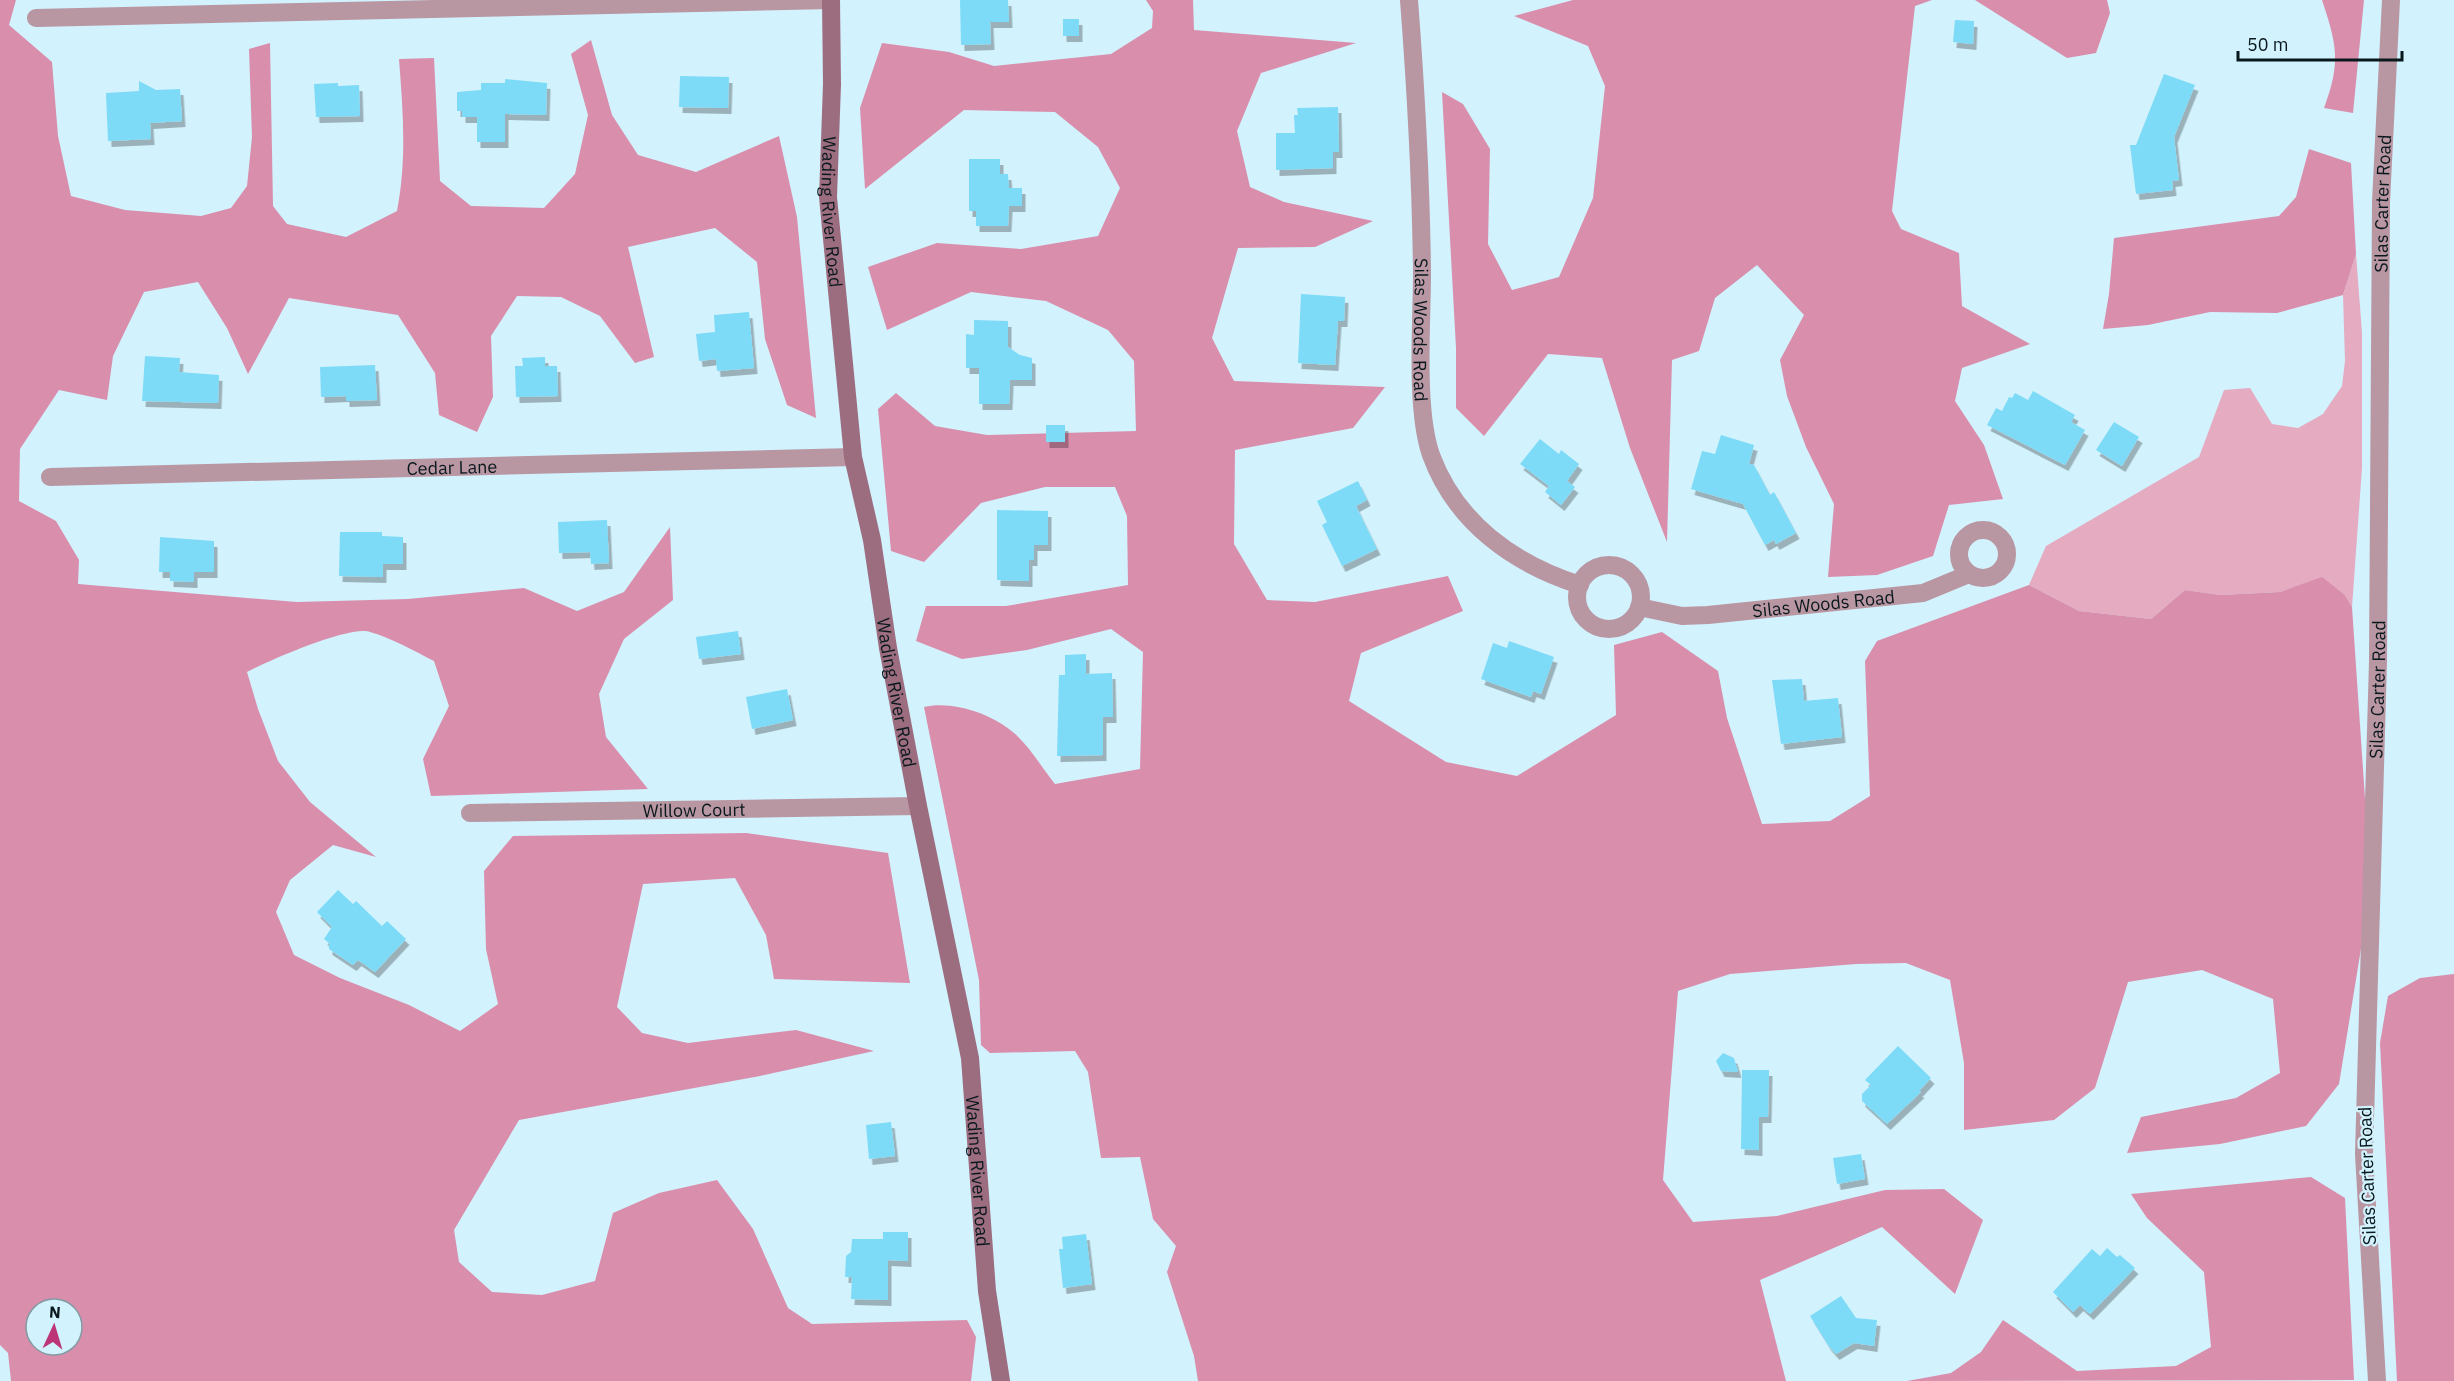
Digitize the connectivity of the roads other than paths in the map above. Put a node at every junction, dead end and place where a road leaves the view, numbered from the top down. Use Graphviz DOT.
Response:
graph roads {
  1 [pos="831,0"];
  2 [pos="1409,0"];
  3 [pos="2391,0"];
  4 [pos="36,18"];
  5 [pos="852,457"];
  6 [pos="50,477"];
  7 [pos="1969,574"];
  8 [pos="1580,585"];
  9 [pos="1639,607"];
  10 [pos="918,806"];
  11 [pos="470,813"];
  12 [pos="1001,1381"];
  13 [pos="2377,1381"];
  1 -- 4 [label="street"];
  1 -- 5 [label="main road, Wading River Road"];
  2 -- 8 [label="street, Silas Woods Road"];
  3 -- 13 [label="street, Silas Carter Road"];
  5 -- 6 [label="street, Cedar Lane"];
  5 -- 10 [label="main road, Wading River Road"];
  7 -- 9 [label="street, Silas Woods Road"];
  8 -- 9 [label="street"];
  8 -- 9 [label="street"];
  10 -- 11 [label="street, Willow Court"];
  10 -- 12 [label="main road, Wading River Road"];
}
